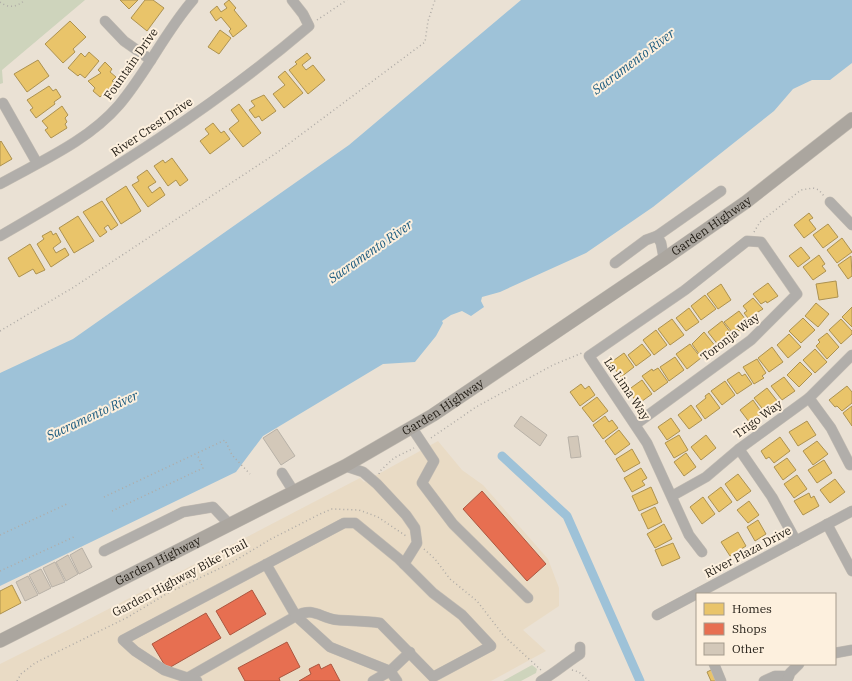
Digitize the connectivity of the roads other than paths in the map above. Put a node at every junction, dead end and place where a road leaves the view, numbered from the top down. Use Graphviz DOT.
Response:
graph roads {
  1 [pos="193,0"];
  2 [pos="292,0"];
  3 [pos="105,21"];
  4 [pos="151,60"];
  5 [pos="3,103"];
  6 [pos="851,121"];
  7 [pos="37,163"];
  8 [pos="0,184"];
  9 [pos="721,191"];
  10 [pos="830,202"];
  11 [pos="852,225"];
  12 [pos="0,236"];
  13 [pos="657,236"];
  14 [pos="753,237"];
  15 [pos="664,259"];
  16 [pos="615,263"];
  17 [pos="852,355"];
  18 [pos="809,398"];
  19 [pos="636,424"];
  20 [pos="412,428"];
  21 [pos="739,449"];
  22 [pos="850,465"];
  23 [pos="345,466"];
  24 [pos="282,473"];
  25 [pos="294,492"];
  26 [pos="672,496"];
  27 [pos="852,511"];
  28 [pos="827,524"];
  29 [pos="230,526"];
  30 [pos="796,541"];
  31 [pos="104,551"];
  32 [pos="702,552"];
  33 [pos="266,564"];
  34 [pos="404,564"];
  35 [pos="852,571"];
  36 [pos="698,593"];
  37 [pos="696,594"];
  38 [pos="528,598"];
  39 [pos="657,615"];
  40 [pos="296,616"];
  41 [pos="0,641"];
  42 [pos="580,647"];
  43 [pos="852,650"];
  44 [pos="410,652"];
  45 [pos="836,653"];
  46 [pos="714,665"];
  47 [pos="798,665"];
  48 [pos="390,671"];
  49 [pos="193,679"];
  50 [pos="788,679"];
  51 [pos="543,680"];
  52 [pos="373,681"];
  53 [pos="397,681"];
  54 [pos="721,681"];
  55 [pos="764,681"];
  1 -- 4 [label="street, Fountain Drive"];
  2 -- 12 [label="street, River Crest Drive"];
  3 -- 4 [label="street"];
  4 -- 7 [label="street, Fountain Drive"];
  5 -- 7 [label="street"];
  6 -- 15 [label="main road, Garden Highway"];
  7 -- 8 [label="street, Fountain Drive"];
  9 -- 13 [label="street"];
  10 -- 11 [label="street"];
  13 -- 15 [label="street"];
  13 -- 16 [label="street"];
  14 -- 19 [label="street, Toronja Way"];
  14 -- 19 [label="street, La Lima Way"];
  15 -- 20 [label="main road, Garden Highway"];
  17 -- 18 [label="street, Trigo Way"];
  18 -- 21 [label="street, Trigo Way"];
  18 -- 22 [label="street"];
  19 -- 26 [label="street, La Lima Way"];
  20 -- 23 [label="main road, Garden Highway"];
  20 -- 38 [label="street"];
  21 -- 26 [label="street, Trigo Way"];
  21 -- 30 [label="street"];
  23 -- 25 [label="main road, Garden Highway"];
  23 -- 34 [label="street"];
  24 -- 25 [label="street"];
  25 -- 29 [label="main road, Garden Highway"];
  26 -- 32 [label="street, La Lima Way"];
  27 -- 28 [label="street, River Plaza Drive"];
  28 -- 30 [label="street, River Plaza Drive"];
  28 -- 35 [label="street"];
  29 -- 31 [label="street"];
  29 -- 41 [label="main road, Garden Highway"];
  30 -- 36 [label="street, River Plaza Drive"];
  33 -- 34 [label="street"];
  33 -- 40 [label="street"];
  33 -- 49 [label="street"];
  34 -- 44 [label="street"];
  37 -- 39 [label="street, River Plaza Drive"];
  40 -- 44 [label="street"];
  40 -- 48 [label="street"];
  40 -- 49 [label="street"];
  42 -- 51 [label="street"];
  43 -- 45 [label="street"];
  44 -- 48 [label="street"];
  46 -- 54 [label="street"];
  47 -- 50 [label="street"];
  48 -- 52 [label="street"];
  48 -- 53 [label="street"];
  50 -- 55 [label="street"];
}
